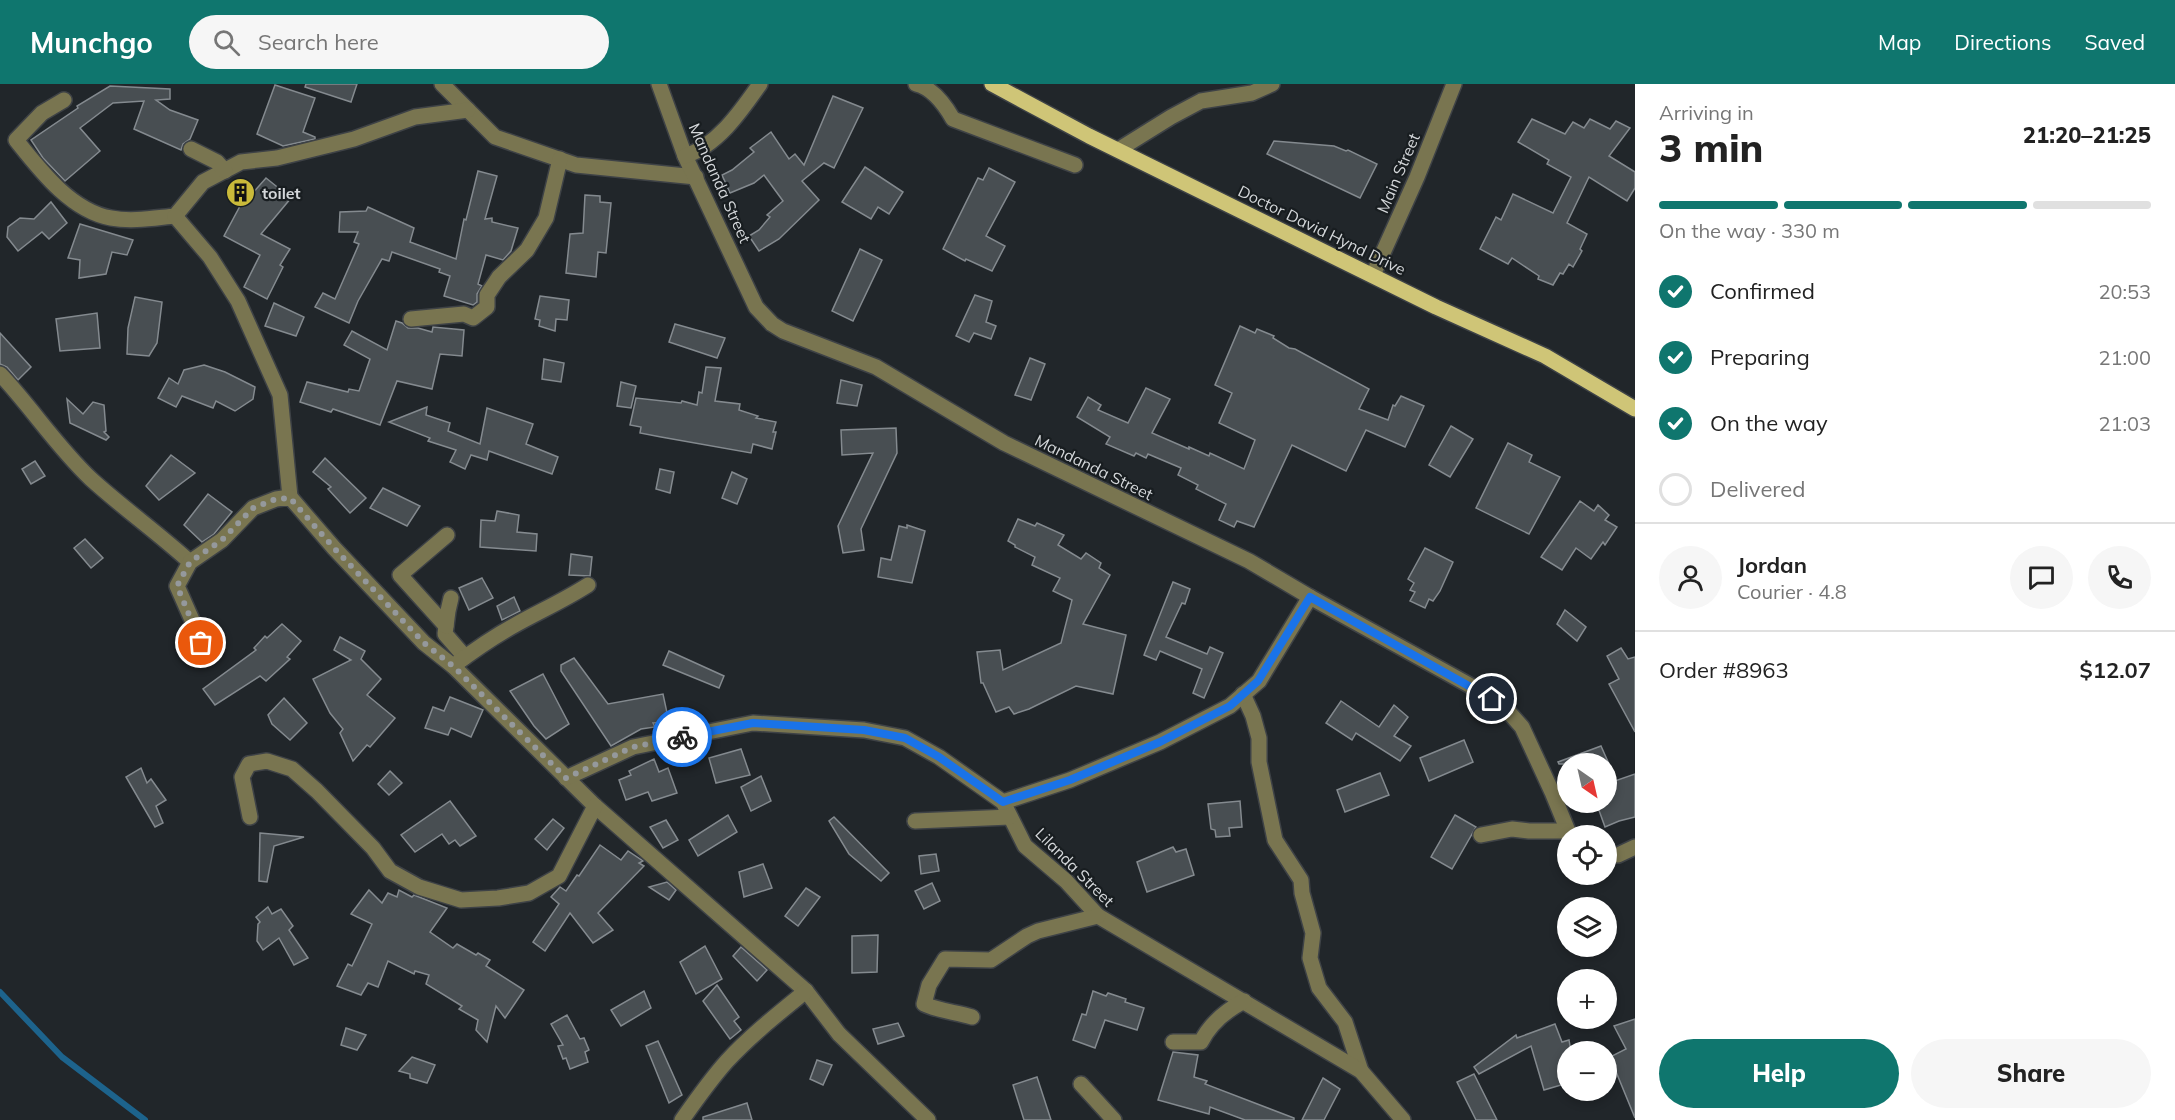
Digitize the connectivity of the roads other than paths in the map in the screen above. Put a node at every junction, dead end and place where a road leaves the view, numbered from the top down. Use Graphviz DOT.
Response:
graph roads {
  1 [pos="442,84"];
  2 [pos="659,84"];
  3 [pos="760,84"];
  4 [pos="916,84"];
  5 [pos="992,84"];
  6 [pos="1272,84"];
  7 [pos="1454,84"];
  8 [pos="64,100"];
  9 [pos="468,111"];
  10 [pos="191,149"];
  11 [pos="1118,150"];
  12 [pos="685,156"];
  13 [pos="560,159"];
  14 [pos="1075,165"];
  15 [pos="225,171"];
  16 [pos="696,177"];
  17 [pos="175,216"];
  18 [pos="1373,275"];
  19 [pos="411,319"];
  20 [pos="0,374"];
  21 [pos="1635,408"];
  22 [pos="290,498"];
  23 [pos="447,535"];
  24 [pos="190,562"];
  25 [pos="588,585"];
  26 [pos="1310,597"];
  27 [pos="451,598"];
  28 [pos="446,626"];
  29 [pos="208,656"];
  30 [pos="459,662"];
  31 [pos="1244,694"];
  32 [pos="566,778"];
  33 [pos="1003,802"];
  34 [pos="595,806"];
  35 [pos="250,817"];
  36 [pos="1010,817"];
  37 [pos="915,821"];
  38 [pos="1566,825"];
  39 [pos="1557,832"];
  40 [pos="1481,835"];
  41 [pos="1635,848"];
  42 [pos="1617,855"];
  43 [pos="1098,916"];
  44 [pos="806,991"];
  45 [pos="1244,1001"];
  46 [pos="972,1017"];
  47 [pos="1173,1042"];
  48 [pos="1361,1071"];
  49 [pos="1081,1084"];
  50 [pos="682,1120"];
  51 [pos="928,1120"];
  52 [pos="1114,1120"];
  53 [pos="1403,1120"];
  1 -- 9 [label="street"];
  2 -- 12 [label="street, Mandanda Street"];
  3 -- 12 [label="street"];
  4 -- 14 [label="street"];
  5 -- 11 [label="main road, Doctor David Hynd Drive"];
  6 -- 11 [label="street"];
  7 -- 18 [label="street, Main Street"];
  8 -- 17 [label="street"];
  9 -- 13 [label="street"];
  9 -- 15 [label="street"];
  10 -- 15 [label="street"];
  11 -- 18 [label="main road, Doctor David Hynd Drive"];
  12 -- 16 [label="street, Mandanda Street"];
  13 -- 16 [label="street"];
  13 -- 19 [label="street"];
  15 -- 17 [label="street"];
  16 -- 26 [label="street, Mandanda Street"];
  17 -- 22 [label="street"];
  18 -- 21 [label="main road, Doctor David Hynd Drive"];
  20 -- 24 [label="street"];
  22 -- 24 [label="street"];
  22 -- 30 [label="street"];
  23 -- 28 [label="street"];
  24 -- 29 [label="street"];
  25 -- 30 [label="street"];
  26 -- 31 [label="street"];
  26 -- 38 [label="street, Mandanda Street"];
  27 -- 28 [label="street"];
  28 -- 30 [label="street"];
  30 -- 32 [label="street"];
  31 -- 33 [label="street"];
  31 -- 48 [label="street"];
  32 -- 33 [label="street, Lilanda Street"];
  32 -- 34 [label="street"];
  33 -- 36 [label="street, Lilanda Street"];
  34 -- 35 [label="street"];
  34 -- 44 [label="street"];
  36 -- 37 [label="street"];
  36 -- 43 [label="street, Lilanda Street"];
  39 -- 40 [label="street"];
  41 -- 42 [label="street"];
  43 -- 45 [label="street, Lilanda Street"];
  43 -- 46 [label="street"];
  44 -- 50 [label="street"];
  44 -- 51 [label="street"];
  45 -- 47 [label="street"];
  45 -- 48 [label="street, Lilanda Street"];
  48 -- 53 [label="street, Lilanda Street"];
  49 -- 52 [label="street"];
}
